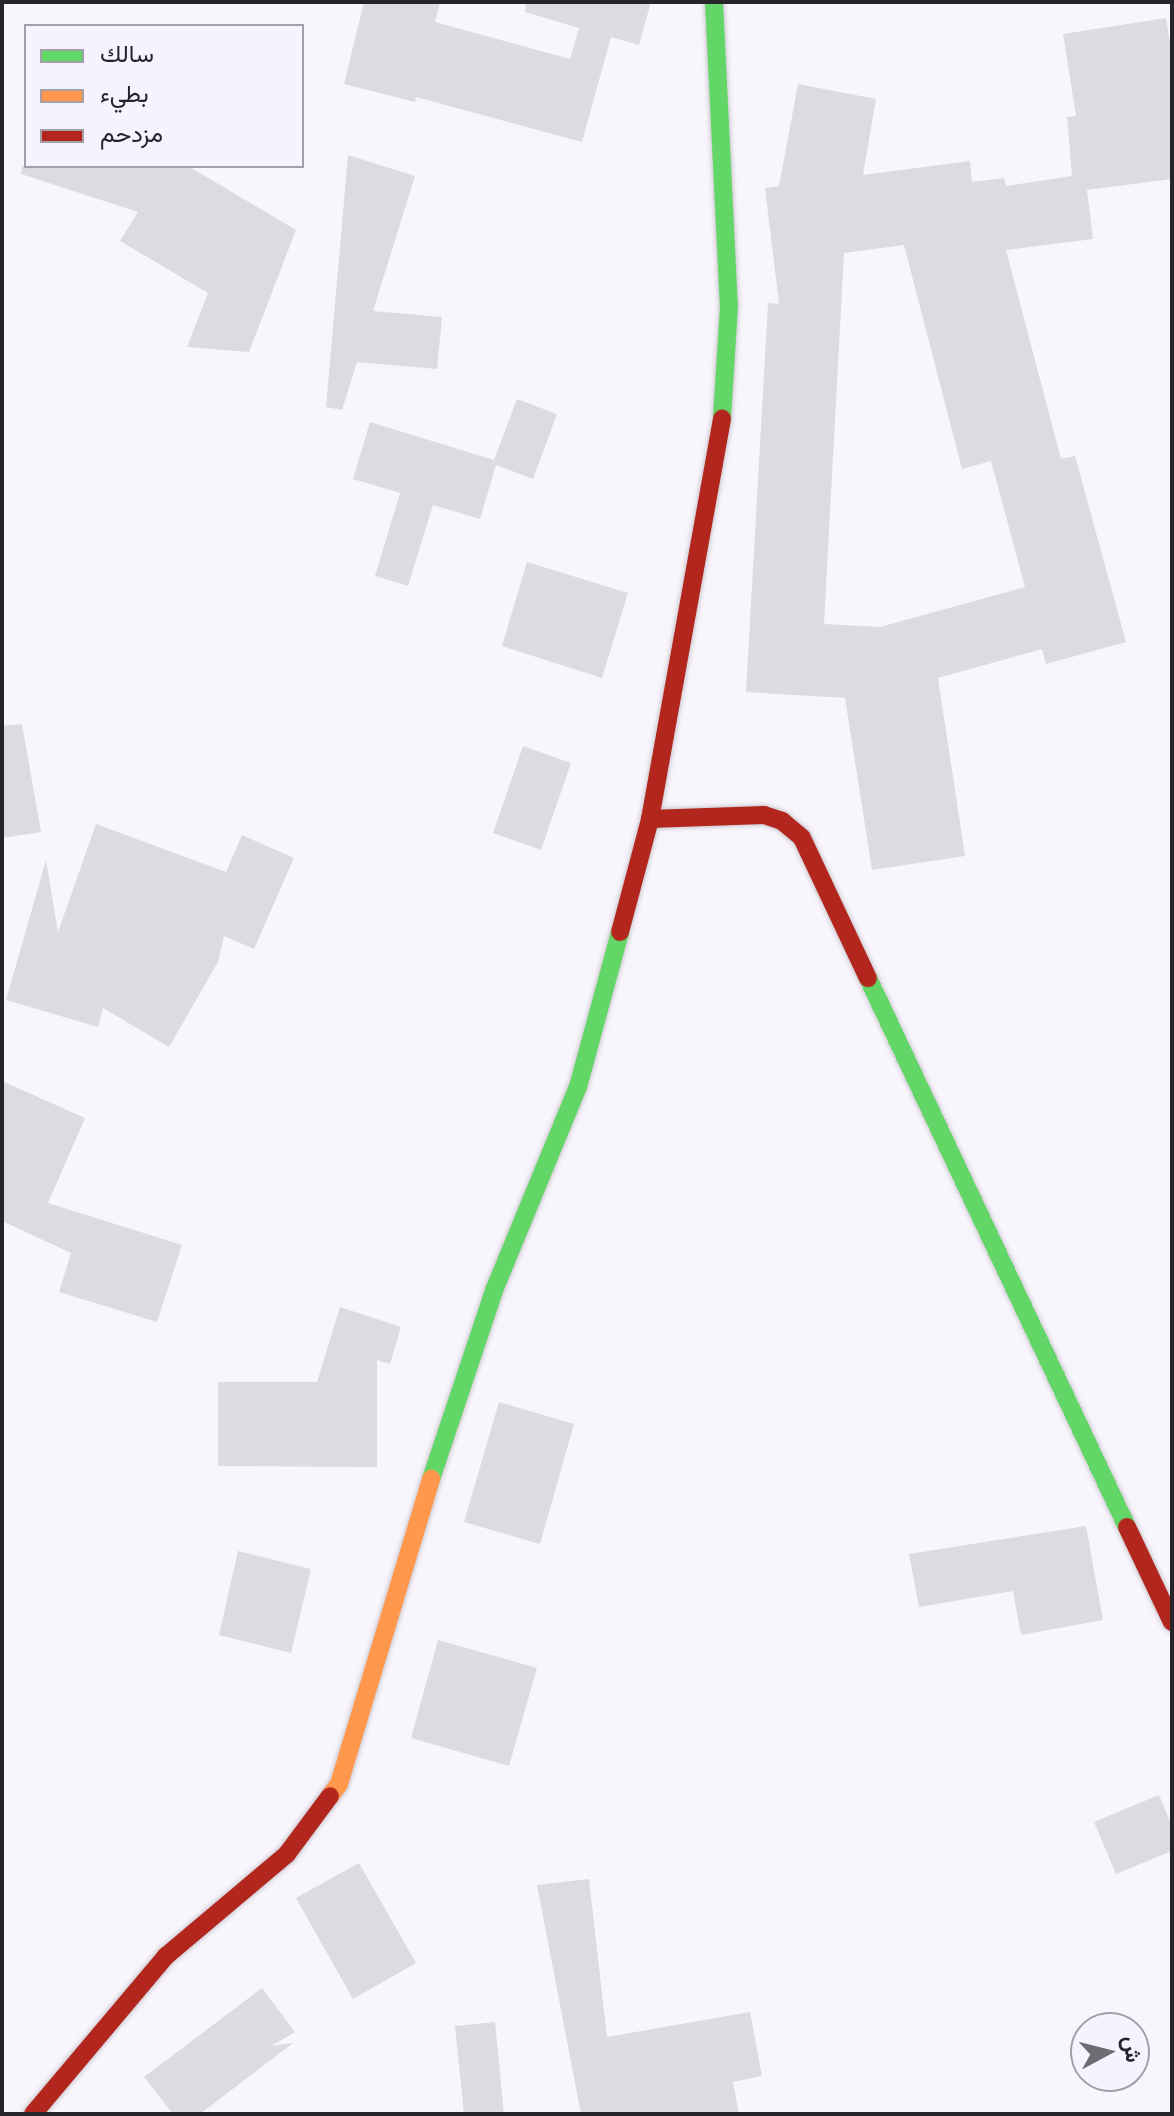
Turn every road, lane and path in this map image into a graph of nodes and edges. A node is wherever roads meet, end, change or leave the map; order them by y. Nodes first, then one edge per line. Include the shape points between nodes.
1 (714, 2) edge
2 (650, 819) junction
3 (1172, 1622) edge
4 (33, 2114) edge

1 - 2 street via 729,306 720,442
2 - 3 street via 764,815 782,821 802,838
2 - 4 street via 578,1087 495,1288 417,1520 339,1784 287,1854 166,1956

